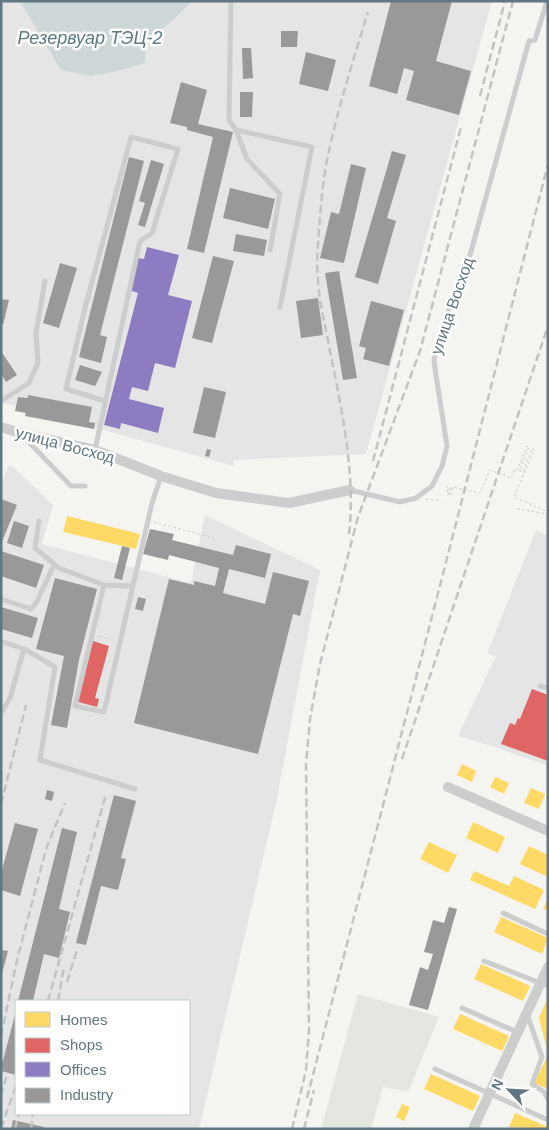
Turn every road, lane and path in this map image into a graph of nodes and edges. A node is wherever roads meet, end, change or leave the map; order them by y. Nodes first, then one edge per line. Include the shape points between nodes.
1 (231, 1) edge
2 (547, 1) edge
3 (236, 130) junction
4 (270, 250) dead end
5 (45, 281) dead end
6 (280, 307) dead end
7 (1, 401) edge
8 (105, 401) junction
9 (1, 427) edge
10 (20, 433) junction
11 (94, 450) junction
12 (161, 476) junction
13 (86, 486) dead end
14 (446, 486) dead end
15 (350, 490) joint
16 (416, 498) junction
17 (442, 501) dead end
18 (518, 509) dead end
19 (548, 513) edge
20 (39, 521) dead end
21 (148, 521) junction
22 (214, 538) dead end
23 (54, 565) junction
24 (104, 585) junction
25 (133, 586) junction
26 (1, 599) edge
27 (92, 635) junction
28 (1, 641) edge
29 (120, 642) junction
30 (24, 649) junction
31 (540, 686) dead end
32 (548, 688) edge
33 (1, 713) edge
34 (448, 787) dead end
35 (135, 789) dead end
36 (548, 831) edge
37 (503, 914) dead end
38 (548, 934) edge
39 (484, 961) dead end
40 (548, 967) edge
41 (544, 985) edge
42 (462, 1008) dead end
43 (526, 1013) junction
44 (517, 1032) junction
45 (435, 1068) dead end
46 (489, 1093) junction
47 (548, 1099) edge
48 (548, 1120) edge
49 (473, 1129) edge

1 - 3 lane via 229,120
2 - 16 lane, улица Восход via 535,40 529,42 470,255 436,348 434,362 447,446 432,486
3 - 4 lane via 248,159 280,194
3 - 6 lane via 312,147
5 - 7 lane via 36,333 38,362 29,383
8 - 8 lane via 66,389 130,137 178,149 152,233 140,241
8 - 11 lane
9 - 10 street, улица Восход
10 - 11 street, улица Восход
10 - 13 lane via 71,486
11 - 12 street, улица Восход
12 - 15 street, улица Восход via 216,493 289,503
12 - 21 lane
14 - 19 path via 448,495 451,487 449,496 453,487 480,494 490,470 511,478 527,446 519,471 523,472 532,448 534,450 514,497
15 - 16 lane, улица Восход via 400,502
16 - 17 path
18 - 19 path
20 - 23 lane via 34,548
21 - 22 path
21 - 25 lane
23 - 24 lane
23 - 26 lane via 31,609
24 - 25 lane
24 - 27 lane
25 - 29 lane
27 - 29 path
27 - 29 lane via 75,706 104,712
28 - 30 lane
30 - 33 lane via 10,698
30 - 35 lane via 56,667 40,760
31 - 32 lane
34 - 36 street
37 - 38 lane
39 - 41 lane
40 - 41 street
41 - 43 street
42 - 44 lane
43 - 44 street
43 - 47 lane via 542,1057 532,1084
44 - 46 street
45 - 46 lane
46 - 48 lane
46 - 49 street

